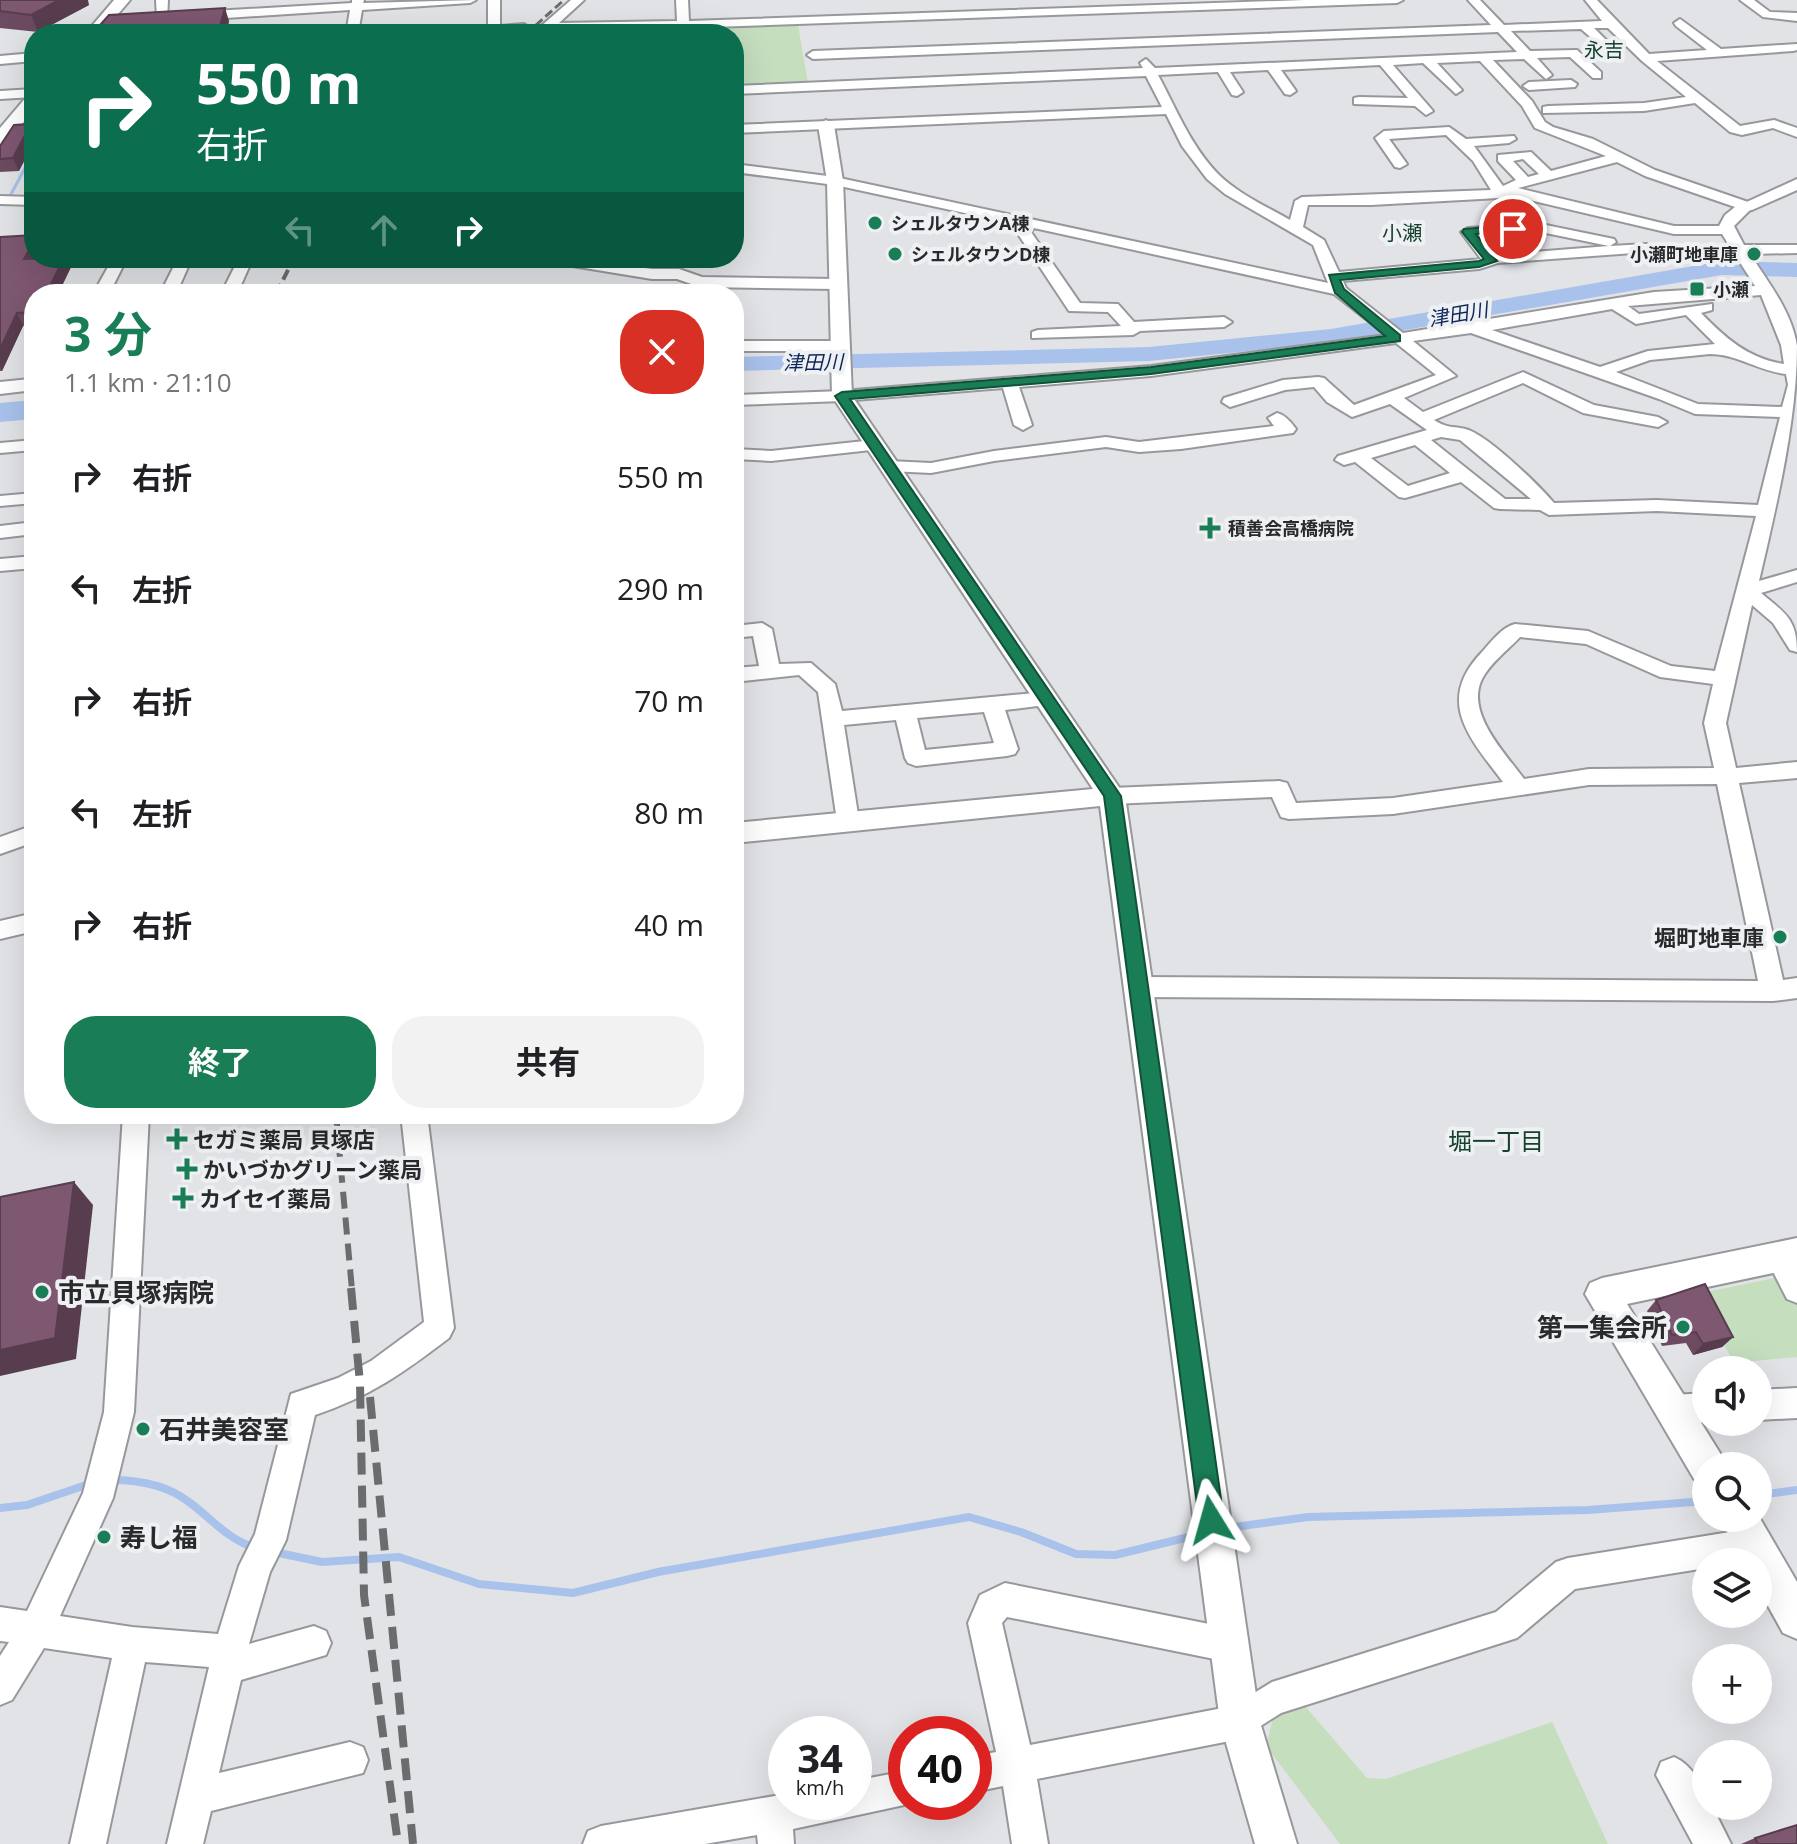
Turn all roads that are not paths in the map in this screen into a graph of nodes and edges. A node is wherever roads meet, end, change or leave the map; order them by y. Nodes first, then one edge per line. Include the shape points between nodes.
1 (122, 0) edge
2 (162, 0) edge
3 (250, 0) edge
4 (470, 0) edge
5 (494, 0) edge
6 (578, 0) edge
7 (589, 0) edge
8 (682, 0) edge
9 (1474, 0) edge
10 (1591, 0) edge
11 (1746, 0) edge
12 (358, 3) edge
13 (603, 13) dead end
14 (1406, 13) edge
15 (244, 14) junction
16 (562, 14) junction
17 (1266, 17) edge
18 (1797, 17) edge
19 (163, 18) junction
20 (148, 19) edge
21 (1125, 21) edge
22 (1680, 23) dead end
23 (105, 24) edge
24 (354, 24) edge
25 (493, 24) edge
26 (551, 24) edge
27 (683, 24) edge
28 (1611, 24) junction
29 (1584, 25) junction
30 (744, 29) edge
31 (1445, 31) junction
32 (809, 33) junction
33 (1506, 33) junction
34 (1562, 36) dead end
35 (1793, 47) dead end
36 (1609, 49) dead end
37 (1719, 53) junction
38 (1526, 54) junction
39 (1482, 56) junction
40 (1467, 57) junction
41 (1646, 58) junction
42 (24, 59) edge
43 (1427, 60) junction
44 (2, 62) edge
45 (1385, 63) junction
46 (1300, 67) junction
47 (1273, 68) junction
48 (1223, 70) junction
49 (1151, 72) junction
50 (1546, 75) dead end
51 (1597, 75) dead end
52 (1490, 81) dead end
53 (1571, 84) dead end
54 (1511, 88) junction
55 (1456, 90) dead end
56 (1290, 91) dead end
57 (1237, 92) dead end
58 (24, 94) edge
59 (744, 94) edge
60 (0, 95) edge
61 (990, 98) junction
62 (1696, 99) junction
63 (1359, 101) dead end
64 (822, 105) junction
65 (24, 110) edge
66 (1173, 110) junction
67 (1423, 110) junction
68 (1548, 110) dead end
69 (744, 126) edge
70 (24, 131) edge
71 (1449, 131) junction
72 (1797, 133) edge
73 (2, 134) edge
74 (1509, 139) dead end
75 (1463, 143) junction
76 (1618, 157) junction
77 (1400, 164) dead end
78 (744, 169) edge
79 (1550, 177) junction
80 (835, 181) junction
81 (1526, 183) junction
82 (1797, 184) edge
83 (1505, 193) junction
84 (0, 200) edge
85 (24, 201) edge
86 (1746, 206) junction
87 (1030, 224) junction
88 (1296, 227) junction
89 (1726, 230) junction
90 (1797, 249) edge
91 (1742, 255) junction
92 (1491, 261) junction
93 (613, 268) edge
94 (836, 284) junction
95 (1336, 284) junction
96 (1692, 293) junction
97 (1771, 293) junction
98 (1615, 304) junction
99 (1690, 310) junction
100 (1224, 322) dead end
101 (1473, 328) junction
102 (1133, 331) junction
103 (1038, 335) dead end
104 (1396, 338) junction
105 (744, 346) edge
106 (839, 346) junction
107 (1728, 349) junction
108 (1250, 358) junction
109 (1795, 366) edge
110 (1601, 373) junction
111 (1009, 382) junction
112 (24, 385) edge
113 (1283, 385) junction
114 (841, 386) junction
115 (0, 388) edge
116 (1392, 397) junction
117 (744, 399) edge
118 (1230, 402) dead end
119 (1695, 409) junction
120 (1793, 413) edge
121 (1277, 418) dead end
122 (1421, 419) junction
123 (1658, 422) dead end
124 (1023, 425) dead end
125 (1440, 432) junction
126 (1417, 438) junction
127 (1790, 438) edge
128 (874, 445) junction
129 (24, 446) edge
130 (0, 448) edge
131 (744, 455) edge
132 (889, 466) junction
133 (1464, 475) junction
134 (24, 499) edge
135 (0, 501) edge
136 (1546, 505) junction
137 (1765, 511) junction
138 (24, 529) edge
139 (0, 532) edge
140 (24, 563) edge
141 (0, 565) edge
142 (1797, 576) edge
143 (1747, 591) junction
144 (744, 631) edge
145 (1797, 645) edge
146 (770, 671) junction
147 (744, 674) edge
148 (1724, 679) junction
149 (1046, 699) junction
150 (992, 704) junction
151 (905, 712) junction
152 (833, 719) junction
153 (1797, 770) edge
154 (1728, 776) junction
155 (1520, 789) junction
156 (1112, 796) junction
157 (848, 821) junction
158 (744, 832) edge
159 (24, 837) edge
160 (0, 846) edge
161 (24, 924) edge
162 (0, 930) edge
163 (1137, 987) junction
164 (1785, 989) edge
165 (135, 1124) edge
166 (415, 1124) edge
167 (1788, 1254) edge
168 (1797, 1290) edge
169 (1797, 1403) edge
170 (1772, 1404) edge
171 (1690, 1409) edge
172 (1703, 1452) edge
173 (1743, 1532) edge
174 (1748, 1532) edge
175 (1797, 1619) edge
176 (0, 1624) edge
177 (37, 1628) junction
178 (314, 1643) dead end
179 (132, 1644) junction
180 (1229, 1645) junction
181 (228, 1660) junction
182 (0, 1688) edge
183 (1240, 1722) junction
184 (350, 1760) dead end
185 (1017, 1765) junction
186 (992, 1770) edge
187 (1674, 1775) dead end
188 (198, 1796) junction
189 (799, 1820) edge
190 (775, 1830) edge
191 (607, 1843) edge
192 (88, 1844) edge
193 (185, 1844) edge
194 (1030, 1844) edge
195 (1276, 1844) edge
196 (1713, 1844) edge

1 - 23 main road
2 - 19 street
3 - 15 street
4 - 12 street
5 - 25 street
6 - 7 street
6 - 16 street
8 - 27 street
9 - 33 street
10 - 28 street
11 - 18 street via 1767,15
12 - 15 street via 270,18
12 - 24 street
13 - 16 street
14 - 17 street
14 - 17 street via 1335,7
14 - 31 street
15 - 19 street
16 - 26 street
17 - 21 street
17 - 21 street
17 - 46 street
19 - 20 street
21 - 32 street
21 - 32 street
21 - 49 street
22 - 37 street
28 - 29 street
28 - 41 street
29 - 33 street
29 - 36 street
30 - 32 street
31 - 33 street
31 - 40 street
32 - 64 street
33 - 34 street
33 - 38 street
35 - 37 street
37 - 41 street
38 - 39 street
38 - 50 street
38 - 51 street via 1573,53
39 - 40 street
39 - 54 street
40 - 43 street
40 - 52 street
41 - 62 street
42 - 44 street
43 - 45 street
43 - 55 street
45 - 46 street via 1350,70
45 - 67 street
46 - 47 street
47 - 48 street
47 - 56 street
48 - 49 street
48 - 57 street
49 - 61 street
49 - 66 street
53 - 54 street
54 - 76 street via 1540,125
58 - 60 street
59 - 64 street
61 - 64 street
61 - 64 street
61 - 66 street
62 - 68 street via 1644,107
62 - 72 street via 1742,131 1774,124
63 - 67 street
64 - 69 street
64 - 80 street
65 - 73 main road
66 - 88 street via 1189,146 1212,176
67 - 71 street
70 - 73 street
71 - 75 street
71 - 77 street via 1384,135
74 - 75 street
75 - 83 street
76 - 79 street
76 - 86 street
78 - 80 street
79 - 81 street
79 - 81 street via 1526,155 1503,158
80 - 87 street
80 - 94 street
81 - 83 street via 1510,186
82 - 86 street
83 - 88 street via 1302,201
83 - 89 street via 1674,230
84 - 85 street
86 - 89 street via 1726,223
87 - 95 street
87 - 102 street via 1023,231 1075,308 1112,307
88 - 95 street via 1319,243
89 - 91 street
90 - 91 street
91 - 97 street
92 - 92 street via 1468,232 1536,227 1647,248
92 - 95 street
93 - 94 street via 679,274 700,282
94 - 106 street
95 - 104 street
96 - 97 street
96 - 98 street
96 - 99 street via 1710,307
97 - 109 street
98 - 99 street via 1636,319
98 - 101 street
99 - 107 street
100 - 102 street
101 - 104 street
101 - 110 street
102 - 103 street
104 - 108 street
104 - 116 street via 1448,376
105 - 106 street
106 - 114 street
107 - 109 street via 1765,368
107 - 110 street via 1658,352
108 - 111 street
108 - 113 street
109 - 120 street
110 - 119 street
111 - 114 street
111 - 124 street
112 - 115 street
113 - 116 street via 1318,382 1352,412
113 - 118 street
114 - 117 street
114 - 128 street
116 - 122 street
119 - 120 street
119 - 127 street via 1739,417
120 - 127 street
121 - 132 street via 1287,429 1181,444 1139,447 1106,442 931,468
122 - 123 street via 1523,377 1589,409
122 - 125 street
125 - 126 street
125 - 136 street via 1465,435
126 - 133 street
126 - 133 street via 1351,458 1405,493
127 - 137 street
128 - 131 street
128 - 132 street
129 - 130 street
132 - 149 street
133 - 136 street via 1500,504
134 - 135 street
136 - 137 street
137 - 143 street
138 - 139 street
140 - 141 street
142 - 143 street
143 - 145 street via 1780,619
143 - 148 street
144 - 146 street via 762,629
146 - 147 street
146 - 152 street via 804,668 828,689
148 - 154 street via 1715,723
148 - 155 street via 1667,672 1588,637 1515,630 1468,687 1469,710
149 - 150 street
149 - 156 street
150 - 151 street
150 - 151 street via 1007,749 916,758
151 - 152 street
152 - 157 street
153 - 154 street
154 - 155 street via 1589,777
154 - 164 street
155 - 156 street via 1393,806 1289,811 1279,789
156 - 157 street
156 - 163 street
157 - 158 street
159 - 160 street
161 - 162 street
163 - 164 street
163 - 180 street
165 - 177 street via 119,1412 102,1484
166 - 181 street via 439,1328 382,1371 302,1405 270,1540 255,1566
167 - 168 street
167 - 171 street via 1602,1294
169 - 170 street
171 - 172 street
173 - 183 street via 1568,1574 1505,1626 1272,1699
174 - 175 street
176 - 177 street
177 - 179 street
177 - 182 street
178 - 181 street
179 - 181 street
179 - 192 street
180 - 183 street
180 - 185 street via 1005,1600 992,1607 985,1623
181 - 188 street
183 - 185 street
183 - 195 street
184 - 188 street
185 - 186 street
185 - 194 street
187 - 196 street
188 - 193 street
189 - 190 street
190 - 191 street

